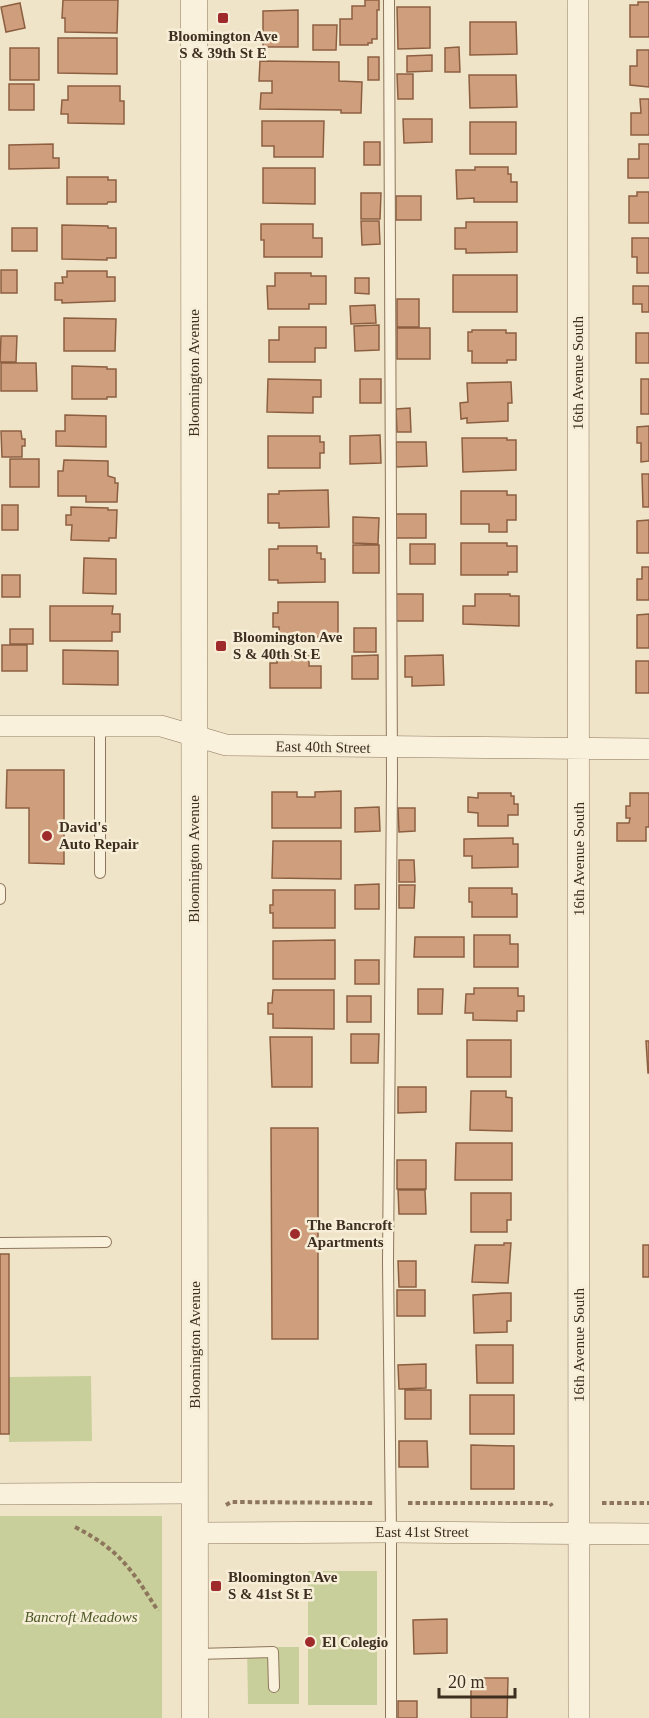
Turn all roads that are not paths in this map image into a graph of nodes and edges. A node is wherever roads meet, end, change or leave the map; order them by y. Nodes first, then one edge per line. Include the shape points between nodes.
1 (194, 0) edge
2 (389, 0) edge
3 (578, 0) edge
4 (0, 726) edge
5 (100, 726) junction
6 (195, 736) junction
7 (392, 748) junction
8 (579, 749) junction
9 (649, 750) edge
10 (100, 873) dead end
11 (0, 889) edge
12 (0, 900) edge
13 (106, 1242) dead end
14 (0, 1243) edge
15 (195, 1493) junction
16 (0, 1494) edge
17 (391, 1532) junction
18 (196, 1533) junction
19 (580, 1533) junction
20 (649, 1534) edge
21 (195, 1654) junction
22 (273, 1687) dead end
23 (195, 1718) edge
24 (391, 1718) edge
25 (579, 1718) edge

1 - 6 street, Bloomington Avenue
2 - 7 lane
3 - 8 street, 16th Avenue South
4 - 5 street, East 40th Street
5 - 6 street, East 40th Street via 161,726
5 - 10 lane
6 - 7 street, East 40th Street via 226,745
6 - 15 street, Bloomington Avenue
7 - 8 street, East 40th Street
7 - 17 lane via 388,1262
8 - 9 street, East 40th Street
8 - 19 street, 16th Avenue South
11 - 12 lane
13 - 14 lane
15 - 16 street
15 - 18 street, Bloomington Avenue
17 - 18 street, East 41st Street
17 - 19 street, East 41st Street
17 - 24 lane
18 - 21 street, Bloomington Avenue
19 - 20 street, East 41st Street
19 - 25 street, 16th Avenue South
21 - 22 lane via 273,1652
21 - 23 street, Bloomington Avenue

